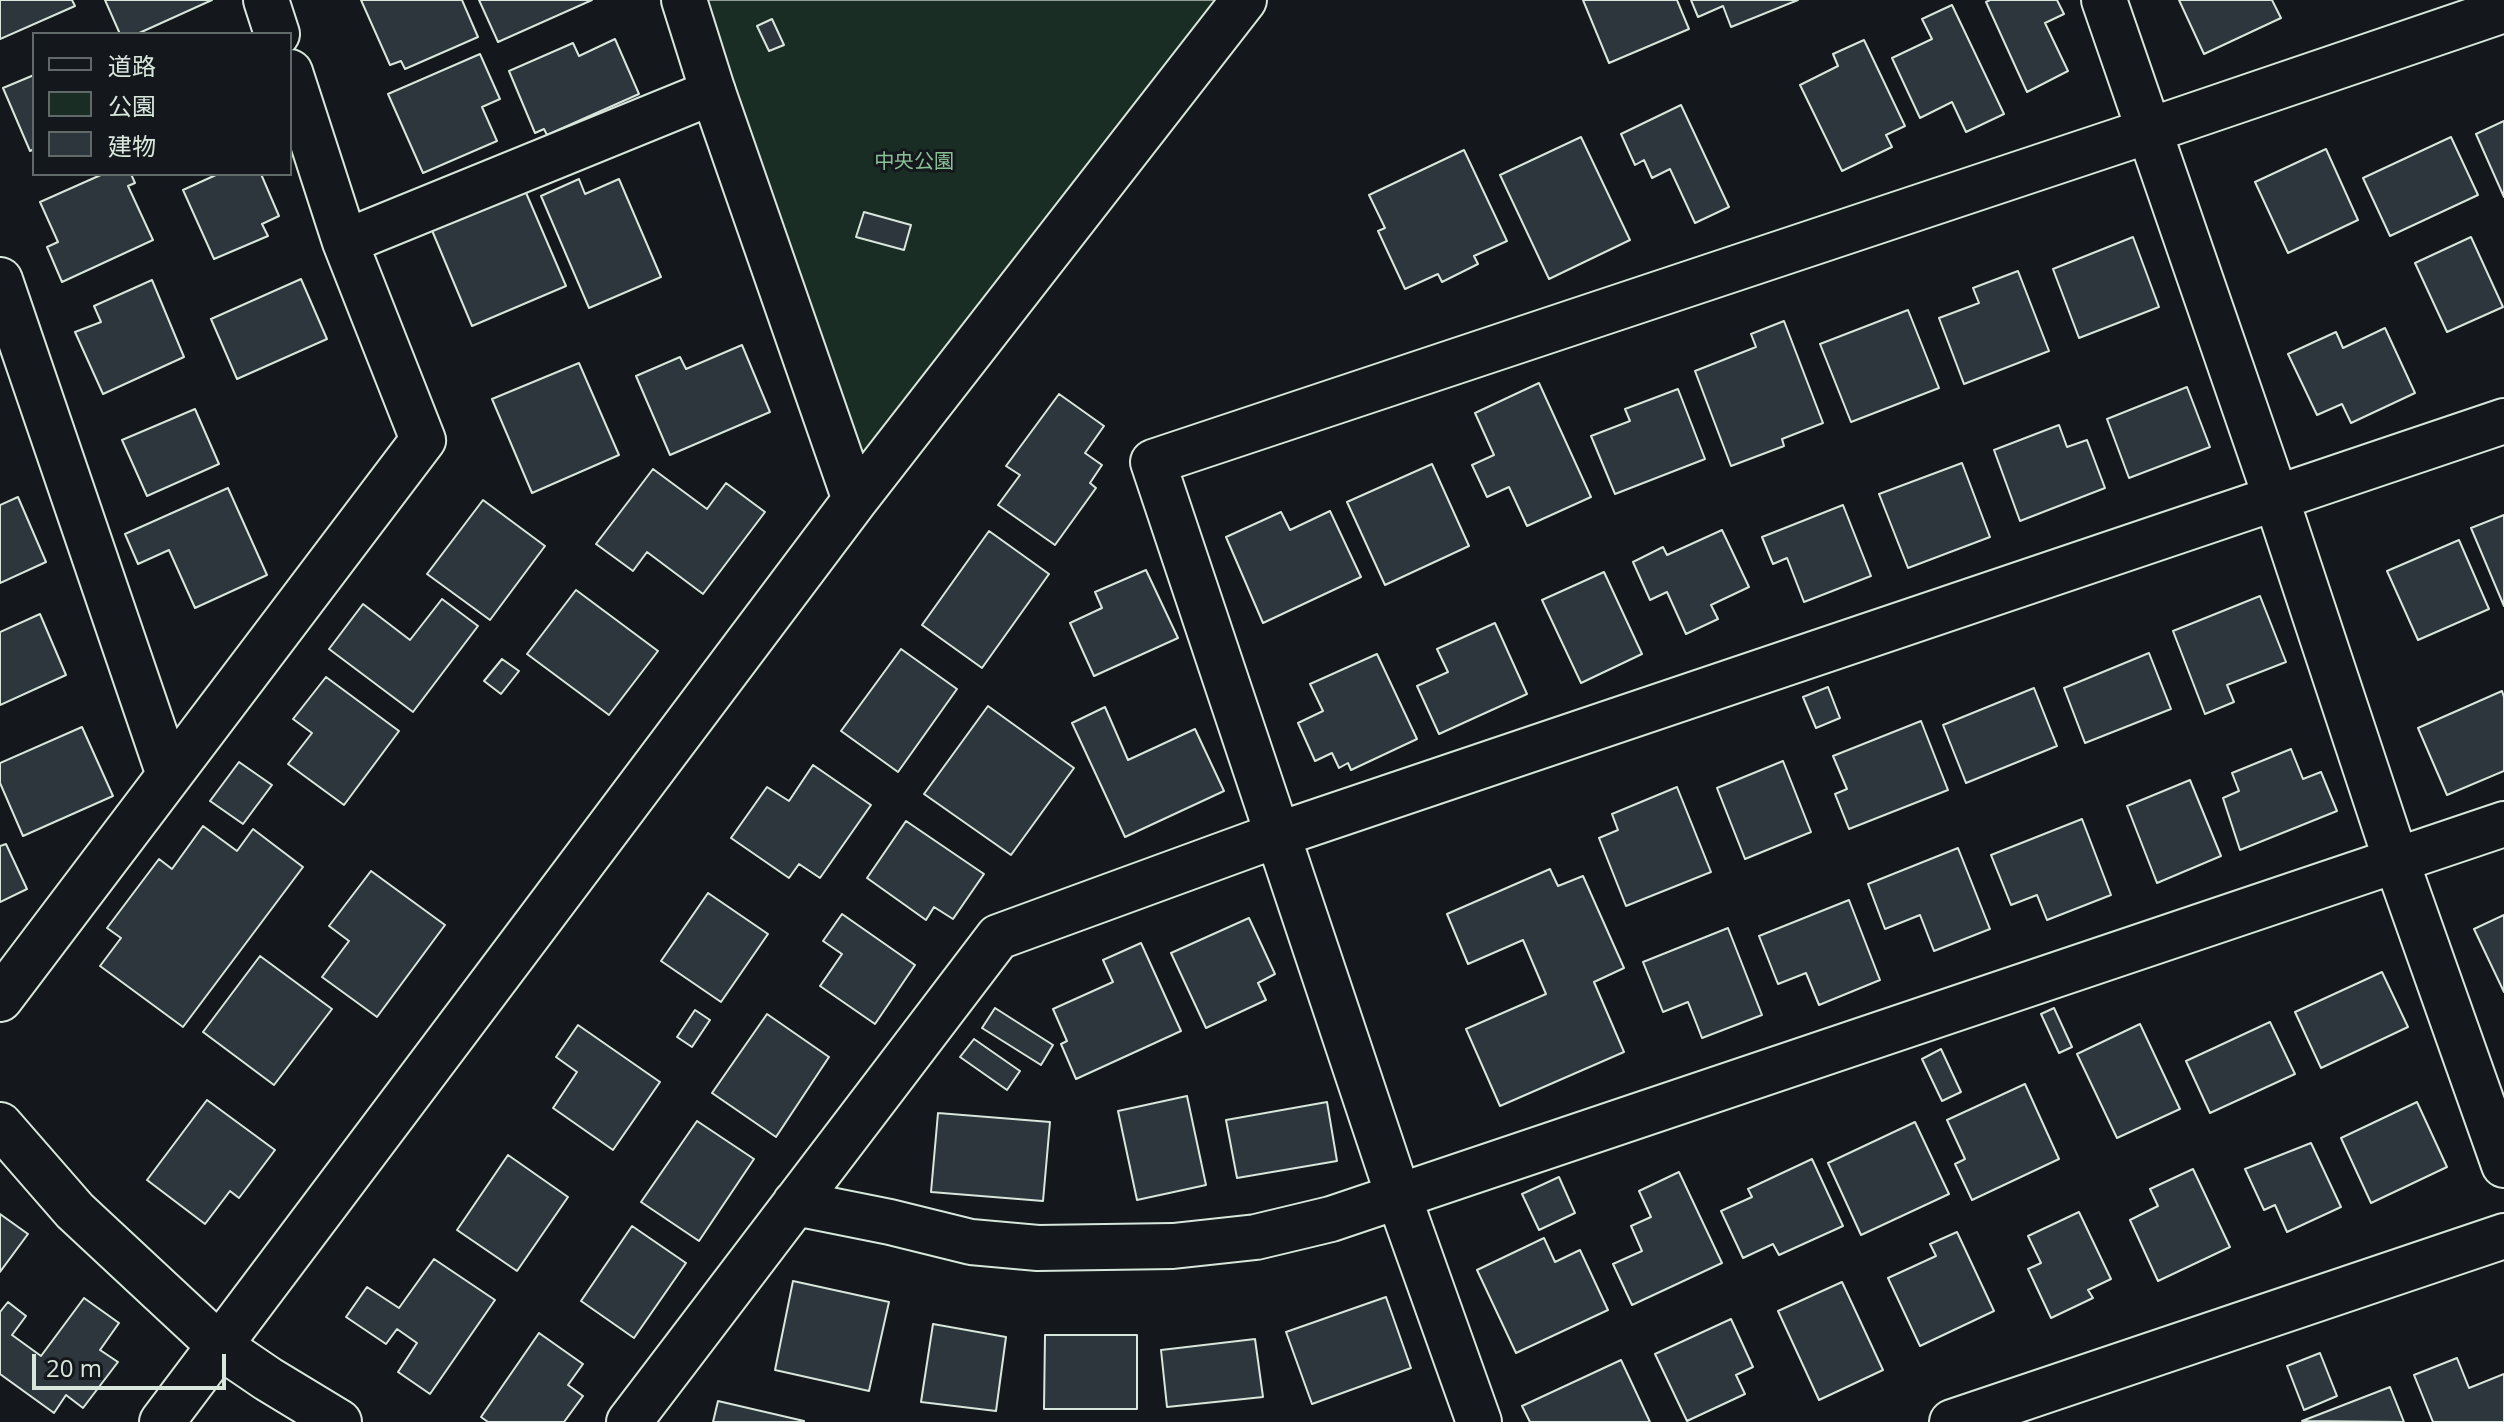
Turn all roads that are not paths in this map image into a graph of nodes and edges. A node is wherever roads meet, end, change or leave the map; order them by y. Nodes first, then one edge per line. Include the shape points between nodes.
1 (266, 0) edge
2 (684, 0) edge
3 (1244, 0) edge
4 (2104, 0) edge
5 (2504, 10) edge
6 (276, 32) edge
7 (292, 78) edge
8 (713, 92) junction
9 (2148, 131) junction
10 (345, 242) junction
11 (0, 280) edge
12 (2504, 421) edge
13 (2276, 498) junction
14 (855, 500) junction
15 (169, 775) junction
16 (2504, 824) edge
17 (1277, 835) junction
18 (2396, 860) junction
19 (0, 999) edge
20 (0, 1125) edge
21 (2504, 1165) edge
22 (1398, 1195) junction
23 (795, 1203) junction
24 (2504, 1236) edge
25 (221, 1347) junction
26 (162, 1422) edge
27 (339, 1422) edge
28 (629, 1422) edge
29 (1479, 1422) edge
30 (1952, 1422) edge

1 - 6 street
2 - 8 street
3 - 14 street
4 - 9 street
5 - 9 street
7 - 10 street
8 - 10 street
8 - 14 street
9 - 13 street
9 - 17 street via 1153,462
10 - 15 street via 423,440
11 - 15 street
12 - 13 street
13 - 17 street
13 - 18 street
14 - 25 street
15 - 19 street
16 - 18 street
17 - 22 street
17 - 23 street via 998,937
18 - 21 street
18 - 22 street
20 - 25 street via 75,1211
22 - 23 street via 1331,1219 1256,1237 1173,1246 1038,1248 971,1242
22 - 29 street
23 - 28 street
24 - 30 street
25 - 26 street
25 - 27 street

